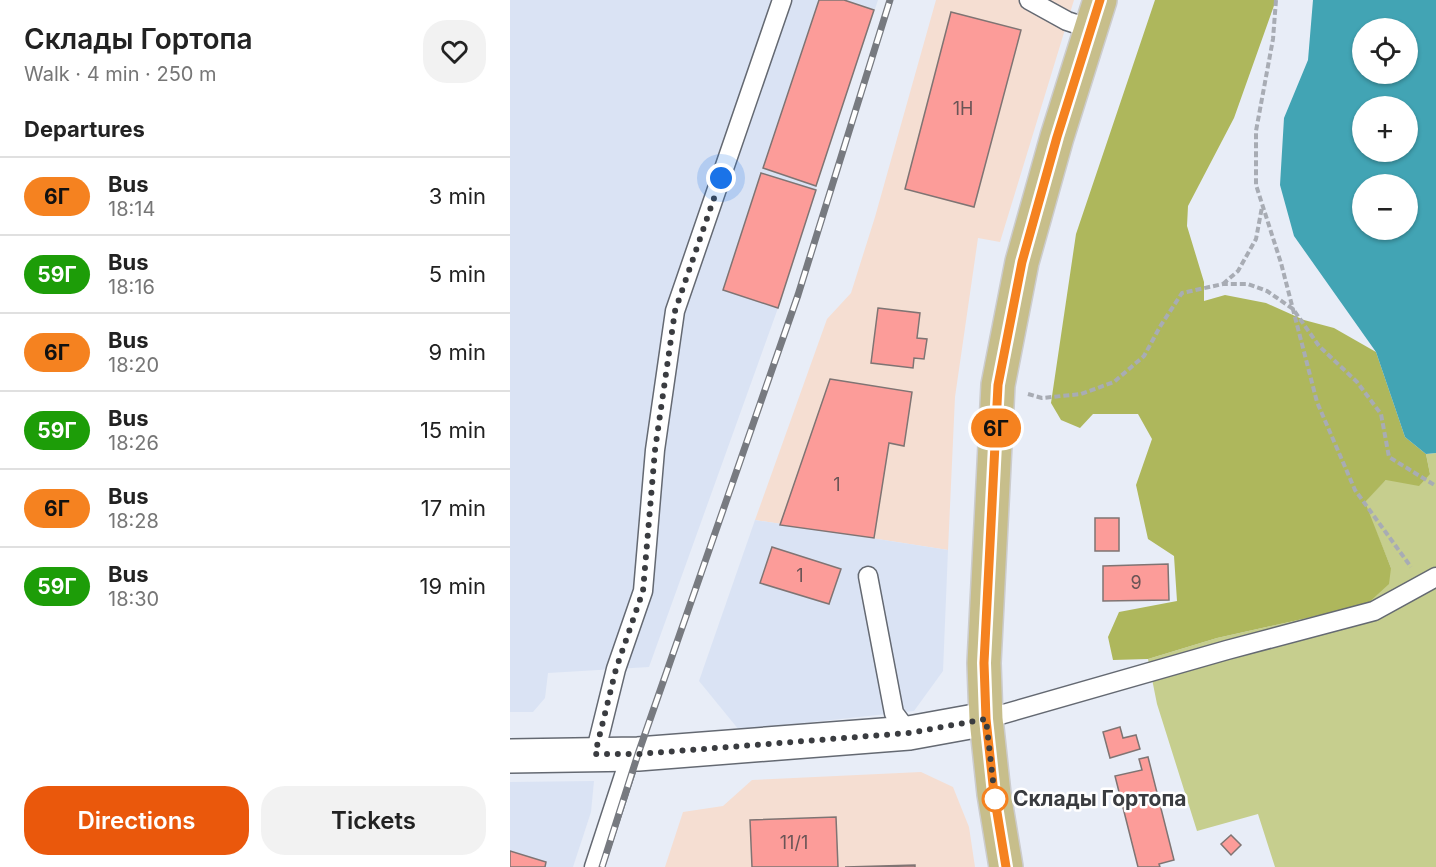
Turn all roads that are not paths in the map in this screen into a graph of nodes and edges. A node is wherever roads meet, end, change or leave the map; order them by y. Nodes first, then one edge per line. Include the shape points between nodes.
1 (782, 0) edge
2 (1029, 0) edge
3 (1095, 15) edge
4 (868, 576) dead end
5 (1436, 578) edge
6 (986, 719) junction
7 (909, 733) junction
8 (512, 751) edge
9 (595, 754) junction
10 (631, 754) junction
11 (594, 867) edge
12 (1006, 867) edge

1 - 9 lane via 675,311 655,450 643,591 616,669
2 - 3 lane via 1067,21
3 - 6 main road via 1022,262 998,385 984,663
4 - 7 lane via 894,713
5 - 6 lane via 1374,611
6 - 7 street
6 - 12 main road
7 - 10 street
8 - 9 street
9 - 10 street
10 - 11 lane

